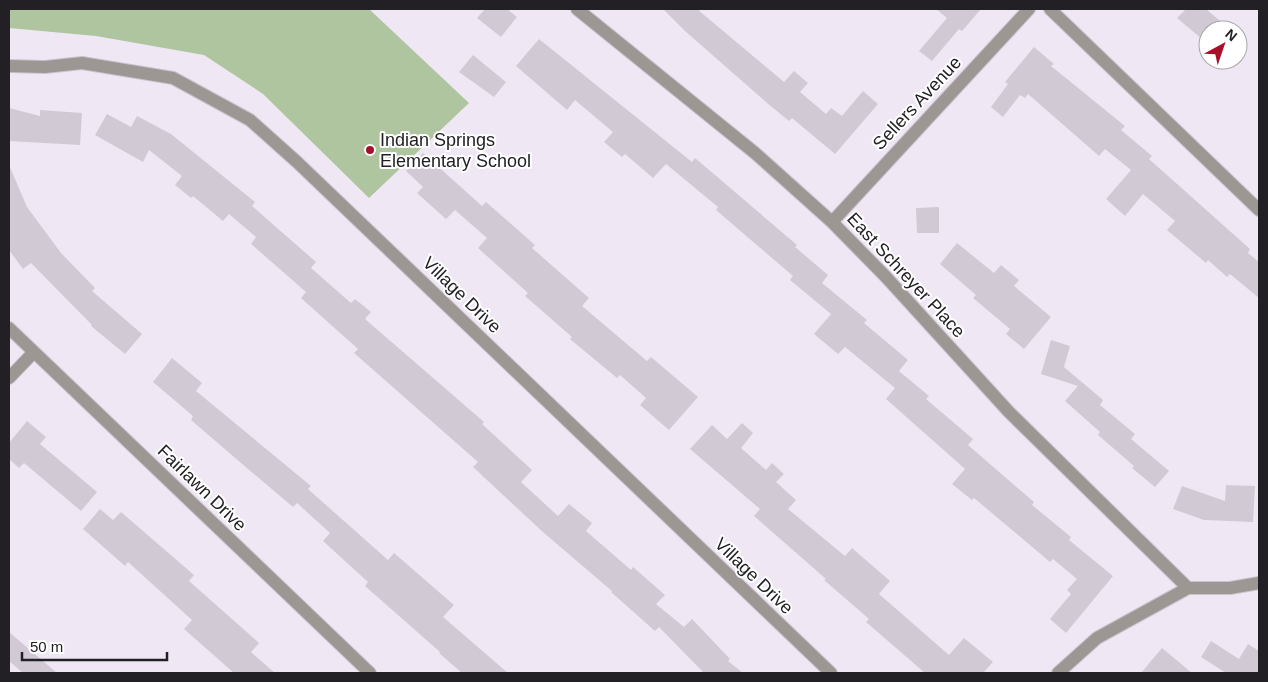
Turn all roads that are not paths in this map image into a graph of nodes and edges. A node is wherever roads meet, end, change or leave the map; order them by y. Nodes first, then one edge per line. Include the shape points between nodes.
1 (577, 9) edge
2 (1029, 9) edge
3 (1050, 9) edge
4 (9, 66) edge
5 (1259, 210) edge
6 (832, 222) junction
7 (9, 328) edge
8 (34, 352) junction
9 (9, 378) edge
10 (1259, 583) edge
11 (1188, 588) junction
12 (370, 673) edge
13 (830, 673) edge
14 (1058, 673) edge

1 - 6 street, East Schreyer Place via 755,153
2 - 6 street, Sellers Avenue
3 - 5 street
4 - 13 street, Village Drive via 82,63 173,78 250,120
6 - 11 street, East Schreyer Place via 886,276 1009,412
7 - 8 street, Fairlawn Drive
8 - 9 street
8 - 12 street, Fairlawn Drive
10 - 11 street via 1230,588
11 - 14 street via 1097,638

